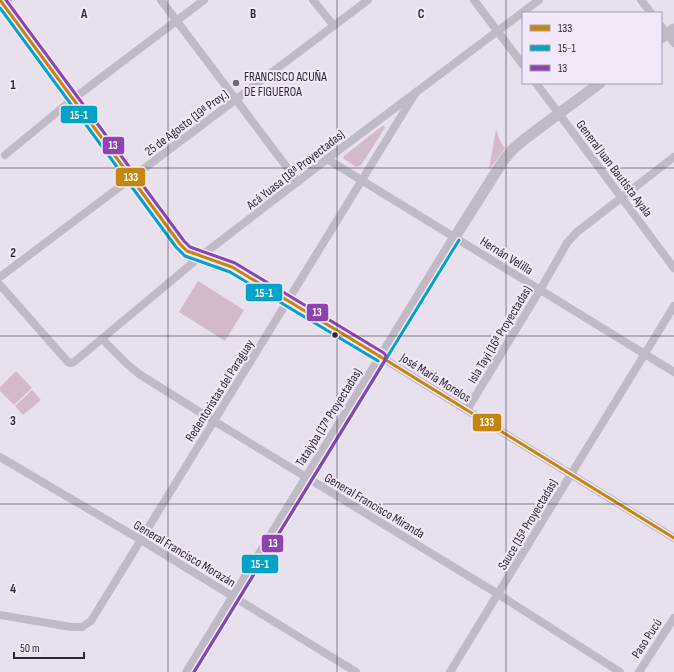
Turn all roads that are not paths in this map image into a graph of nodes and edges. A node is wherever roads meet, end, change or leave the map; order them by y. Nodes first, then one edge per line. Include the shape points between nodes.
1 (161, 0) edge
2 (204, 0) edge
3 (313, 0) edge
4 (368, 0) edge
5 (474, 0) edge
6 (539, 0) edge
7 (642, 0) edge
8 (2, 2) edge
9 (523, 12) edge
10 (650, 12) edge
11 (522, 13) edge
12 (176, 21) junction
13 (334, 26) junction
14 (498, 31) junction
15 (666, 32) edge
16 (674, 43) edge
17 (522, 64) edge
18 (537, 84) edge
19 (599, 84) edge
20 (416, 92) junction
21 (73, 99) junction
22 (236, 100) junction
23 (559, 113) junction
24 (5, 155) dead end
25 (674, 157) edge
26 (327, 159) junction
27 (132, 178) junction
28 (362, 180) junction
29 (298, 182) junction
30 (622, 198) junction
31 (454, 237) junction
32 (201, 256) junction
33 (674, 268) edge
34 (0, 277) edge
35 (0, 285) edge
36 (540, 290) junction
37 (288, 301) junction
38 (674, 306) edge
39 (102, 339) junction
40 (645, 354) junction
41 (381, 357) junction
42 (674, 372) edge
43 (467, 410) junction
44 (214, 421) junction
45 (0, 457) edge
46 (571, 475) junction
47 (307, 478) junction
48 (674, 538) edge
49 (141, 540) junction
50 (498, 594) junction
51 (234, 597) junction
52 (0, 615) edge
53 (674, 618) edge
54 (188, 672) edge
55 (356, 672) edge
56 (450, 672) edge
57 (620, 672) edge
58 (639, 672) edge

1 - 12 street
2 - 12 street
3 - 13 street
4 - 13 street, 25 de Agosto (19ª Proy.)
5 - 14 street
6 - 9 street, Acá Yuasa (18ª Proyectadas)
7 - 10 street
8 - 21 street, José María Morelos
11 - 14 street, Acá Yuasa (18ª Proyectadas)
12 - 21 street
12 - 22 street
13 - 22 street, 25 de Agosto (19ª Proy.)
14 - 17 street
14 - 20 street, Acá Yuasa (18ª Proyectadas)
15 - 16 street
18 - 23 street, General Juan Bautista Ayala
19 - 23 street, Tatajyba (17ª Proyectadas)
20 - 26 street, Acá Yuasa (18ª Proyectadas)
20 - 28 street, Redentoristas del Paraguay
21 - 24 street
21 - 27 street, José María Morelos
22 - 27 street, 25 de Agosto (19ª Proy.)
22 - 29 street
23 - 30 street, General Juan Bautista Ayala
23 - 31 street, Tatajyba (17ª Proyectadas) via 508,154
25 - 30 street, Isla Tayi (16ª Proyectadas)
26 - 28 street, Hernán Velilla
26 - 29 street, Acá Yuasa (18ª Proyectadas)
27 - 32 street, José María Morelos via 180,244 187,251
27 - 34 street, 25 de Agosto (19ª Proy.)
28 - 31 street, Hernán Velilla
28 - 37 street, Redentoristas del Paraguay
29 - 32 street, Acá Yuasa (18ª Proyectadas)
30 - 33 street, General Juan Bautista Ayala
30 - 36 street, Isla Tayi (16ª Proyectadas) via 577,232 567,243
31 - 36 street, Hernán Velilla
31 - 41 street, Tatajyba (17ª Proyectadas)
32 - 37 street, José María Morelos via 232,267
32 - 39 street, Acá Yuasa (18ª Proyectadas)
35 - 39 street, Acá Yuasa (18ª Proyectadas) via 68,362 74,362
36 - 40 street, Hernán Velilla
36 - 43 street, Isla Tayi (16ª Proyectadas)
37 - 41 street, José María Morelos
37 - 44 street, Redentoristas del Paraguay
38 - 40 street, Sauce (15ª Proyectadas)
39 - 44 street, General Francisco Miranda via 139,374
40 - 42 street, Hernán Velilla
40 - 46 street, Sauce (15ª Proyectadas)
41 - 43 street, José María Morelos
41 - 47 street, Tatajyba (17ª Proyectadas)
43 - 46 street, José María Morelos
44 - 47 street, General Francisco Miranda
44 - 49 street, Redentoristas del Paraguay
45 - 49 street, General Francisco Morazán
46 - 48 street, José María Morelos
46 - 50 street, Sauce (15ª Proyectadas)
47 - 50 street, General Francisco Miranda
47 - 51 street, Tatajyba (17ª Proyectadas)
49 - 51 street, General Francisco Morazán
49 - 52 street, Redentoristas del Paraguay via 91,621 82,627
50 - 56 street, Sauce (15ª Proyectadas)
50 - 57 street, General Francisco Miranda
51 - 54 street, Tatajyba (17ª Proyectadas)
51 - 55 street, General Francisco Morazán
53 - 58 street, Paso Pucú

